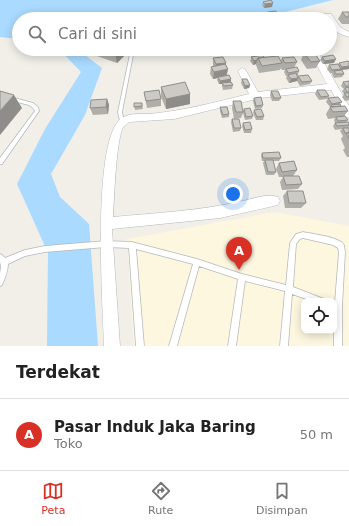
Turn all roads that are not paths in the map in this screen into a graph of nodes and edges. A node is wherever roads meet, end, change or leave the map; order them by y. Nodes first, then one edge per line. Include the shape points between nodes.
1 (337, 29) edge
2 (349, 35) edge
3 (131, 56) edge
4 (316, 56) edge
5 (242, 72) dead end
6 (334, 86) junction
7 (0, 96) edge
8 (256, 96) junction
9 (349, 114) edge
10 (122, 121) junction
11 (0, 162) edge
12 (274, 201) dead end
13 (106, 224) junction
14 (104, 245) junction
15 (132, 246) junction
16 (2, 259) edge
17 (197, 262) junction
18 (242, 277) junction
19 (0, 283) edge
20 (289, 289) junction
21 (314, 298) edge
22 (337, 298) edge
23 (337, 326) edge
24 (112, 346) edge
25 (140, 346) edge
26 (173, 346) edge
27 (232, 346) edge
28 (284, 346) edge
29 (338, 346) edge

1 - 2 street
3 - 10 lane via 120,112
4 - 6 street
5 - 8 street
6 - 8 street
6 - 9 street
7 - 11 lane via 31,104 37,111
8 - 10 street via 174,115
10 - 13 street via 117,128 111,164
12 - 13 street via 220,212
13 - 14 street
14 - 15 lane
14 - 16 lane via 45,249
14 - 24 street
15 - 17 lane
15 - 25 lane
16 - 19 lane via 4,270
17 - 18 lane
17 - 26 lane
18 - 20 lane
18 - 27 lane
20 - 21 lane
20 - 22 lane via 293,243 296,237 303,235 341,246
20 - 28 lane
23 - 29 lane

